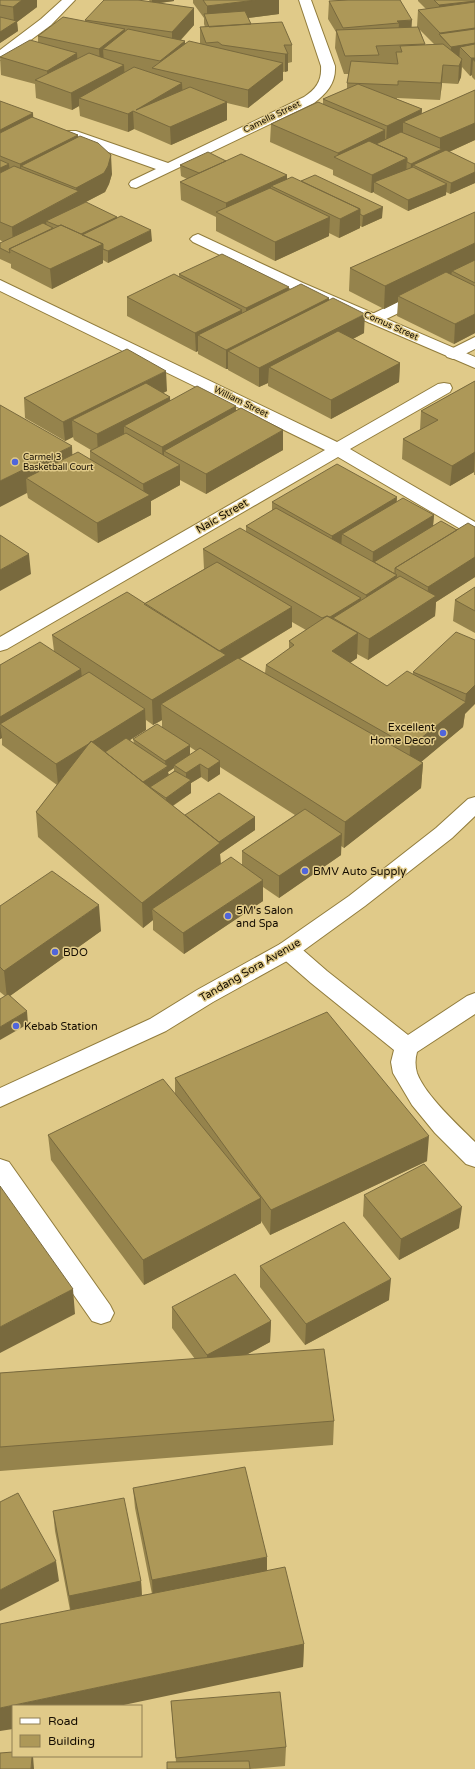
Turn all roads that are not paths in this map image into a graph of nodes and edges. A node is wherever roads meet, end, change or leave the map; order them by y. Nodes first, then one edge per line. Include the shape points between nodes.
1 (69, 0) edge
2 (305, 0) edge
3 (0, 56) edge
4 (58, 130) edge
5 (168, 168) junction
6 (136, 184) dead end
7 (198, 239) dead end
8 (475, 270) edge
9 (0, 285) edge
10 (374, 319) junction
11 (475, 342) edge
12 (453, 354) junction
13 (475, 363) edge
14 (444, 388) dead end
15 (337, 449) junction
16 (475, 530) edge
17 (0, 645) edge
18 (475, 804) edge
19 (288, 950) junction
20 (475, 1002) edge
21 (407, 1047) junction
22 (0, 1098) edge
23 (475, 1157) edge
24 (0, 1169) edge
25 (101, 1313) dead end

1 - 3 street via 46,22
2 - 5 street, Camella Street via 328,66 325,86 309,100
4 - 5 street
5 - 6 street, Camella Street
7 - 10 street, Cornus Street
8 - 10 street
9 - 15 street, William Street
10 - 12 street, Cornus Street
11 - 12 street
12 - 13 street, Cornus Street
14 - 15 street, Naic Street
15 - 16 street, William Street
15 - 17 street, Naic Street
18 - 19 street, Tandang Sora Avenue via 444,833
19 - 21 street
19 - 22 street, Tandang Sora Avenue via 158,1025
20 - 21 street
21 - 23 street via 403,1063 408,1081 436,1118
24 - 25 street

